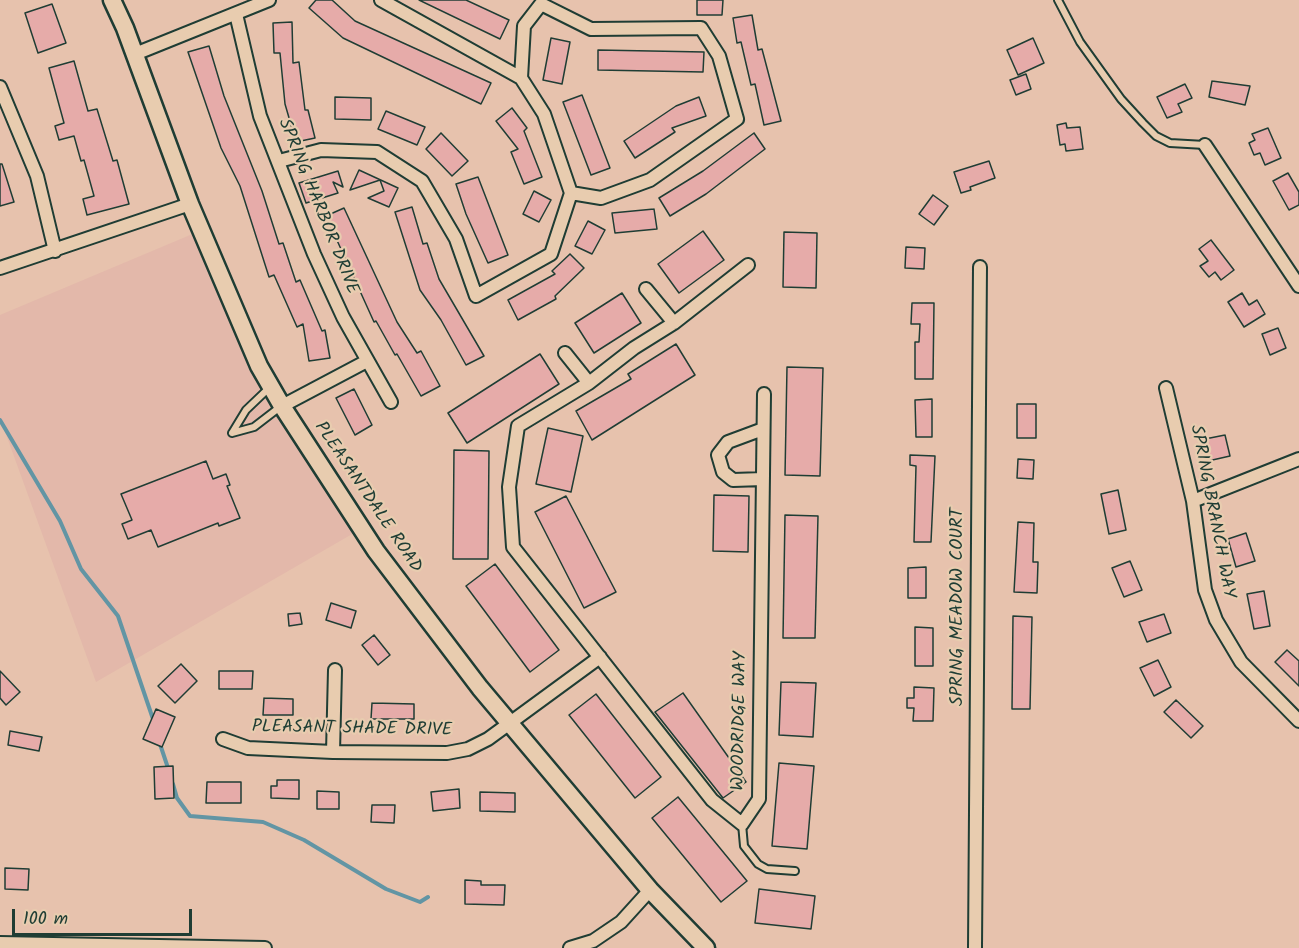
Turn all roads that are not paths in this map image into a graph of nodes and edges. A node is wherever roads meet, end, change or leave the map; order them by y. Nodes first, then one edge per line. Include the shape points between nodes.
1 (112, 0) edge
2 (269, 0) edge
3 (381, 0) edge
4 (1058, 0) edge
5 (236, 14) junction
6 (135, 54) junction
7 (521, 78) junction
8 (0, 87) edge
9 (1204, 145) joint
10 (279, 160) junction
11 (571, 193) junction
12 (190, 204) junction
13 (55, 251) junction
14 (748, 265) dead end
15 (980, 267) dead end
16 (0, 268) edge
17 (1299, 285) edge
18 (646, 289) dead end
19 (674, 323) junction
20 (565, 353) dead end
21 (367, 361) junction
22 (589, 383) junction
23 (271, 387) junction
24 (1166, 388) dead end
25 (764, 394) dead end
26 (391, 402) dead end
27 (282, 406) junction
28 (763, 429) junction
29 (1299, 459) edge
30 (763, 479) junction
31 (1193, 501) junction
32 (600, 657) junction
33 (335, 670) dead end
34 (1299, 721) edge
35 (510, 722) junction
36 (223, 739) dead end
37 (333, 752) junction
38 (742, 824) junction
39 (795, 872) dead end
40 (650, 890) junction
41 (0, 943) edge
42 (265, 948) edge
43 (570, 948) edge
44 (706, 948) edge
45 (975, 948) edge

1 - 6 main road, PLEASANTDALE ROAD
2 - 5 street
3 - 7 street
4 - 9 lane via 1080,42 1121,99 1156,136 1170,143
5 - 6 street
5 - 10 street, SPRING HARBOR DRIVE via 260,116
6 - 12 main road, PLEASANTDALE ROAD
7 - 11 street via 544,114
7 - 11 street via 524,26 541,4 591,29 701,28 719,56 737,119 650,180 601,198
8 - 13 street via 37,176
9 - 17 street
10 - 11 street via 321,150 377,152 422,181 456,239 476,296 551,254
10 - 21 street, SPRING HARBOR DRIVE via 314,254
12 - 13 street
12 - 23 main road, PLEASANTDALE ROAD
13 - 16 street
14 - 19 street, WOODRIDGE WAY
15 - 45 street, SPRING MEADOW COURT
18 - 19 street
19 - 22 street, WOODRIDGE WAY
20 - 22 street
21 - 26 street, SPRING HARBOR DRIVE
21 - 27 street
22 - 32 street, WOODRIDGE WAY via 518,426 509,487 513,547
23 - 27 main road, PLEASANTDALE ROAD
23 - 27 lane via 246,410 232,434 254,427
24 - 31 street, SPRING BRANCH WAY
25 - 28 street, WOODRIDGE WAY
27 - 35 main road, PLEASANTDALE ROAD via 375,551
28 - 30 street, WOODRIDGE WAY
28 - 30 street via 728,442 718,455 723,471 733,480
29 - 31 street
30 - 38 street, WOODRIDGE WAY via 759,800
31 - 34 street, SPRING BRANCH WAY via 1205,590 1216,620 1241,662
32 - 35 street
32 - 38 street, WOODRIDGE WAY via 712,800
33 - 37 street
35 - 37 street, PLEASANT SHADE DRIVE via 468,749 447,753
35 - 40 main road, PLEASANTDALE ROAD
36 - 37 street, PLEASANT SHADE DRIVE via 248,748
38 - 39 lane via 744,846 758,864
40 - 43 street via 621,922 593,941
40 - 44 main road, PLEASANTDALE ROAD
41 - 42 street

